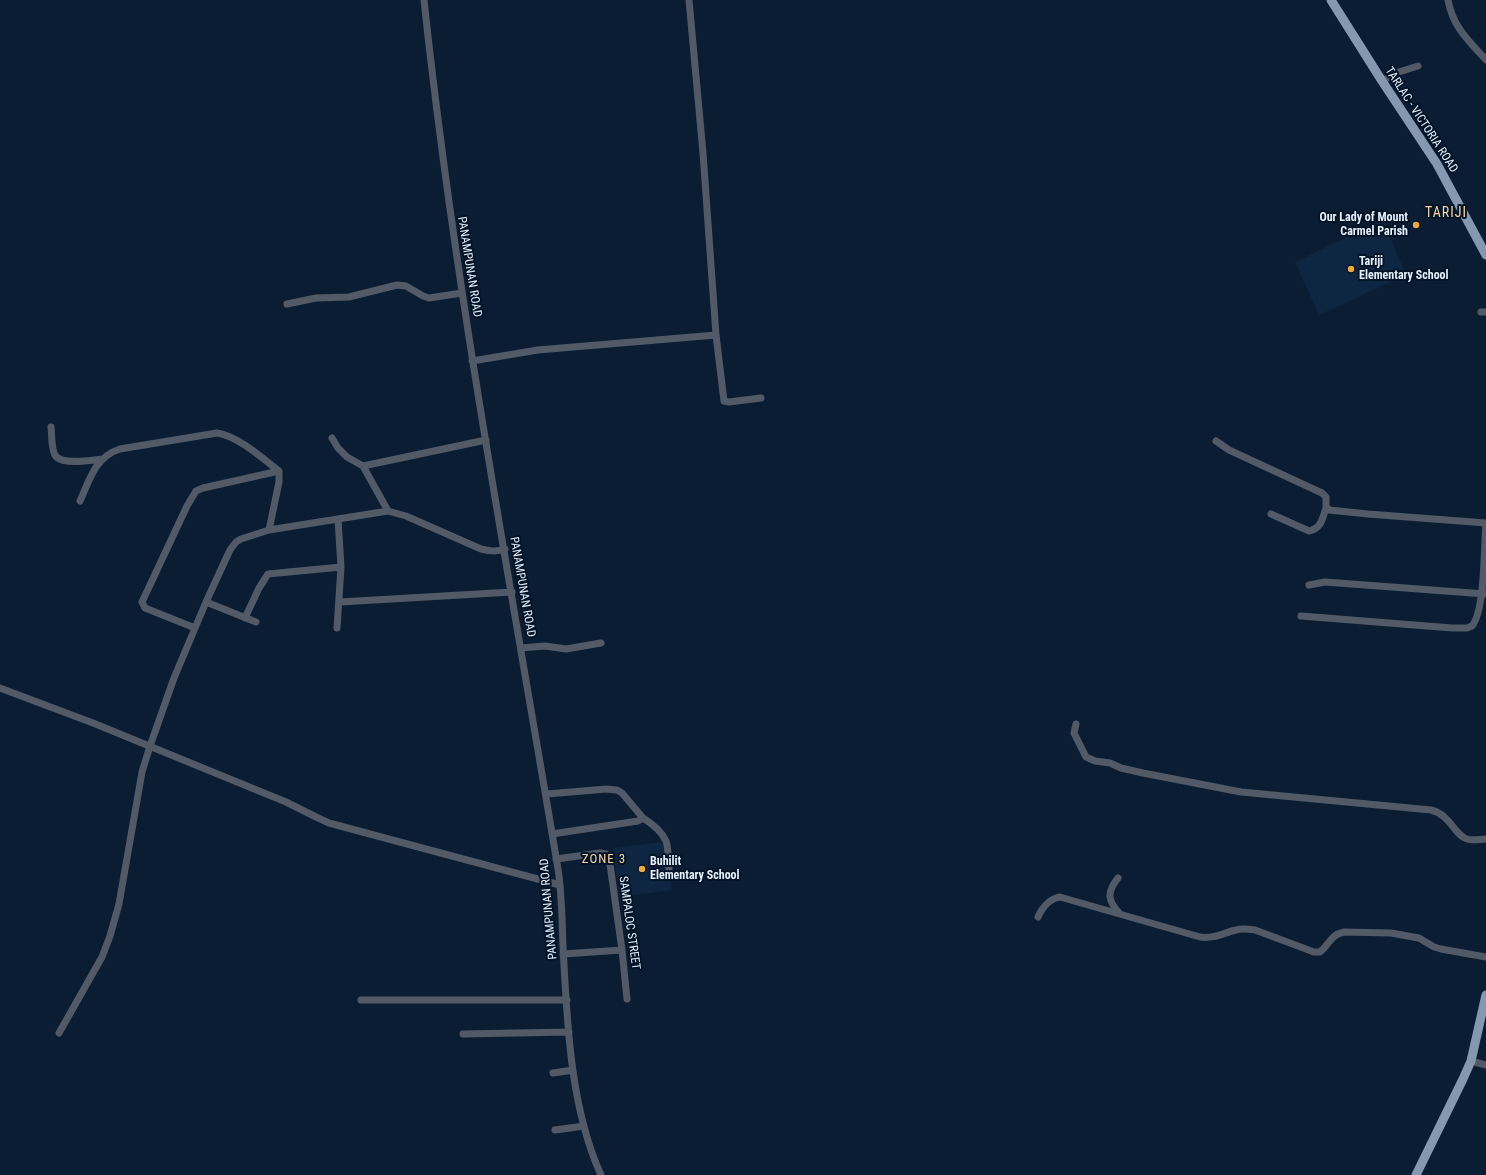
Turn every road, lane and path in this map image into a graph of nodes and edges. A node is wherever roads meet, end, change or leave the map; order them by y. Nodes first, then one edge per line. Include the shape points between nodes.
1 (424, 0) edge
2 (689, 0) edge
3 (1331, 0) edge
4 (1448, 0) edge
5 (1486, 60) edge
6 (1418, 66) dead end
7 (1382, 81) junction
8 (1486, 254) edge
9 (462, 293) junction
10 (287, 304) dead end
11 (716, 335) junction
12 (472, 361) junction
13 (761, 398) dead end
14 (51, 427) dead end
15 (332, 438) dead end
16 (486, 440) junction
17 (1216, 441) dead end
18 (103, 459) junction
19 (363, 466) junction
20 (279, 471) junction
21 (80, 501) dead end
22 (1326, 508) junction
23 (388, 511) junction
24 (1270, 514) dead end
25 (1486, 515) edge
26 (338, 519) junction
27 (1486, 523) edge
28 (269, 530) junction
29 (504, 550) junction
30 (341, 567) junction
31 (1309, 585) dead end
32 (512, 592) junction
33 (1484, 594) edge
34 (206, 602) junction
35 (340, 602) junction
36 (1302, 616) dead end
37 (245, 618) junction
38 (256, 622) dead end
39 (195, 628) junction
40 (338, 628) dead end
41 (601, 643) dead end
42 (522, 648) junction
43 (0, 688) edge
44 (1076, 724) dead end
45 (150, 746) junction
46 (547, 794) junction
47 (643, 818) junction
48 (552, 834) junction
49 (1486, 839) edge
50 (556, 860) junction
51 (669, 870) dead end
52 (1118, 878) dead end
53 (560, 885) junction
54 (1120, 914) junction
55 (1038, 916) dead end
56 (622, 950) junction
57 (563, 954) junction
58 (1486, 957) edge
59 (1486, 995) edge
60 (627, 999) dead end
61 (361, 1000) dead end
62 (567, 1000) junction
63 (1484, 1016) edge
64 (569, 1032) junction
65 (59, 1033) dead end
66 (463, 1034) dead end
67 (1471, 1061) junction
68 (1486, 1064) edge
69 (573, 1070) junction
70 (553, 1073) dead end
71 (584, 1126) junction
72 (555, 1130) dead end
73 (601, 1175) edge
74 (1416, 1175) edge

1 - 9 street, PANAMPUNAN ROAD via 438,131
2 - 11 street via 704,153
3 - 7 main road, TARLAC - VICTORIA ROAD
4 - 5 street via 1455,23 1464,37
6 - 7 street
7 - 8 main road, TARLAC - VICTORIA ROAD via 1437,164
9 - 10 street via 430,298 406,286 397,285 349,296 316,298
9 - 12 street, PANAMPUNAN ROAD
11 - 12 street via 538,350
11 - 13 street via 724,401
12 - 16 street, PANAMPUNAN ROAD
14 - 18 street via 54,454 58,458 74,461
15 - 19 street via 347,457
16 - 19 street
16 - 29 street, PANAMPUNAN ROAD
17 - 22 street via 1228,450 1322,493 1326,497
18 - 20 street via 109,453 120,449 217,433 233,438
18 - 21 street via 93,471
19 - 23 street
20 - 28 street
20 - 39 street via 203,488 196,491 190,501 142,602 145,608
22 - 24 street via 1319,527 1309,531
22 - 27 street via 1340,512
23 - 26 street
23 - 29 street via 406,516 481,549
25 - 27 street
26 - 28 street
26 - 30 street
27 - 33 street
28 - 34 street via 236,542
29 - 32 street, PANAMPUNAN ROAD
30 - 35 street
30 - 37 street via 268,574
31 - 33 street via 1325,582
32 - 35 street
32 - 42 street, PANAMPUNAN ROAD
33 - 36 street via 1475,622 1466,628
34 - 37 street
34 - 39 street
35 - 40 street
37 - 38 street
39 - 45 street
41 - 42 street via 566,649 544,646
42 - 46 street, PANAMPUNAN ROAD
43 - 45 street
44 - 49 street via 1074,733 1086,757 1095,761 1241,792 1431,810 1445,817 1463,837
45 - 53 street via 286,802 329,823
45 - 65 street via 142,772 115,921 102,957
46 - 47 street via 613,788 622,793
46 - 48 street, PANAMPUNAN ROAD
47 - 48 street via 638,822
47 - 51 street via 666,841
48 - 50 street, PANAMPUNAN ROAD
50 - 53 street, PANAMPUNAN ROAD
50 - 56 street, SAMPALOC STREET via 600,853 609,857
52 - 54 street via 1110,890 1109,897 1112,906
53 - 57 street, PANAMPUNAN ROAD
54 - 55 street via 1060,896 1052,898
54 - 58 street via 1200,937 1216,937 1245,928 1314,952 1320,952 1332,936 1338,933 1391,933 1419,938 1441,950
56 - 57 street
56 - 60 street, SAMPALOC STREET
57 - 62 street, PANAMPUNAN ROAD
59 - 63 main road
61 - 62 street
62 - 64 street, PANAMPUNAN ROAD
63 - 67 main road
64 - 66 street
64 - 69 street, PANAMPUNAN ROAD
67 - 68 street
67 - 74 main road
69 - 70 street
69 - 71 street, PANAMPUNAN ROAD
71 - 72 street
71 - 73 street, PANAMPUNAN ROAD

